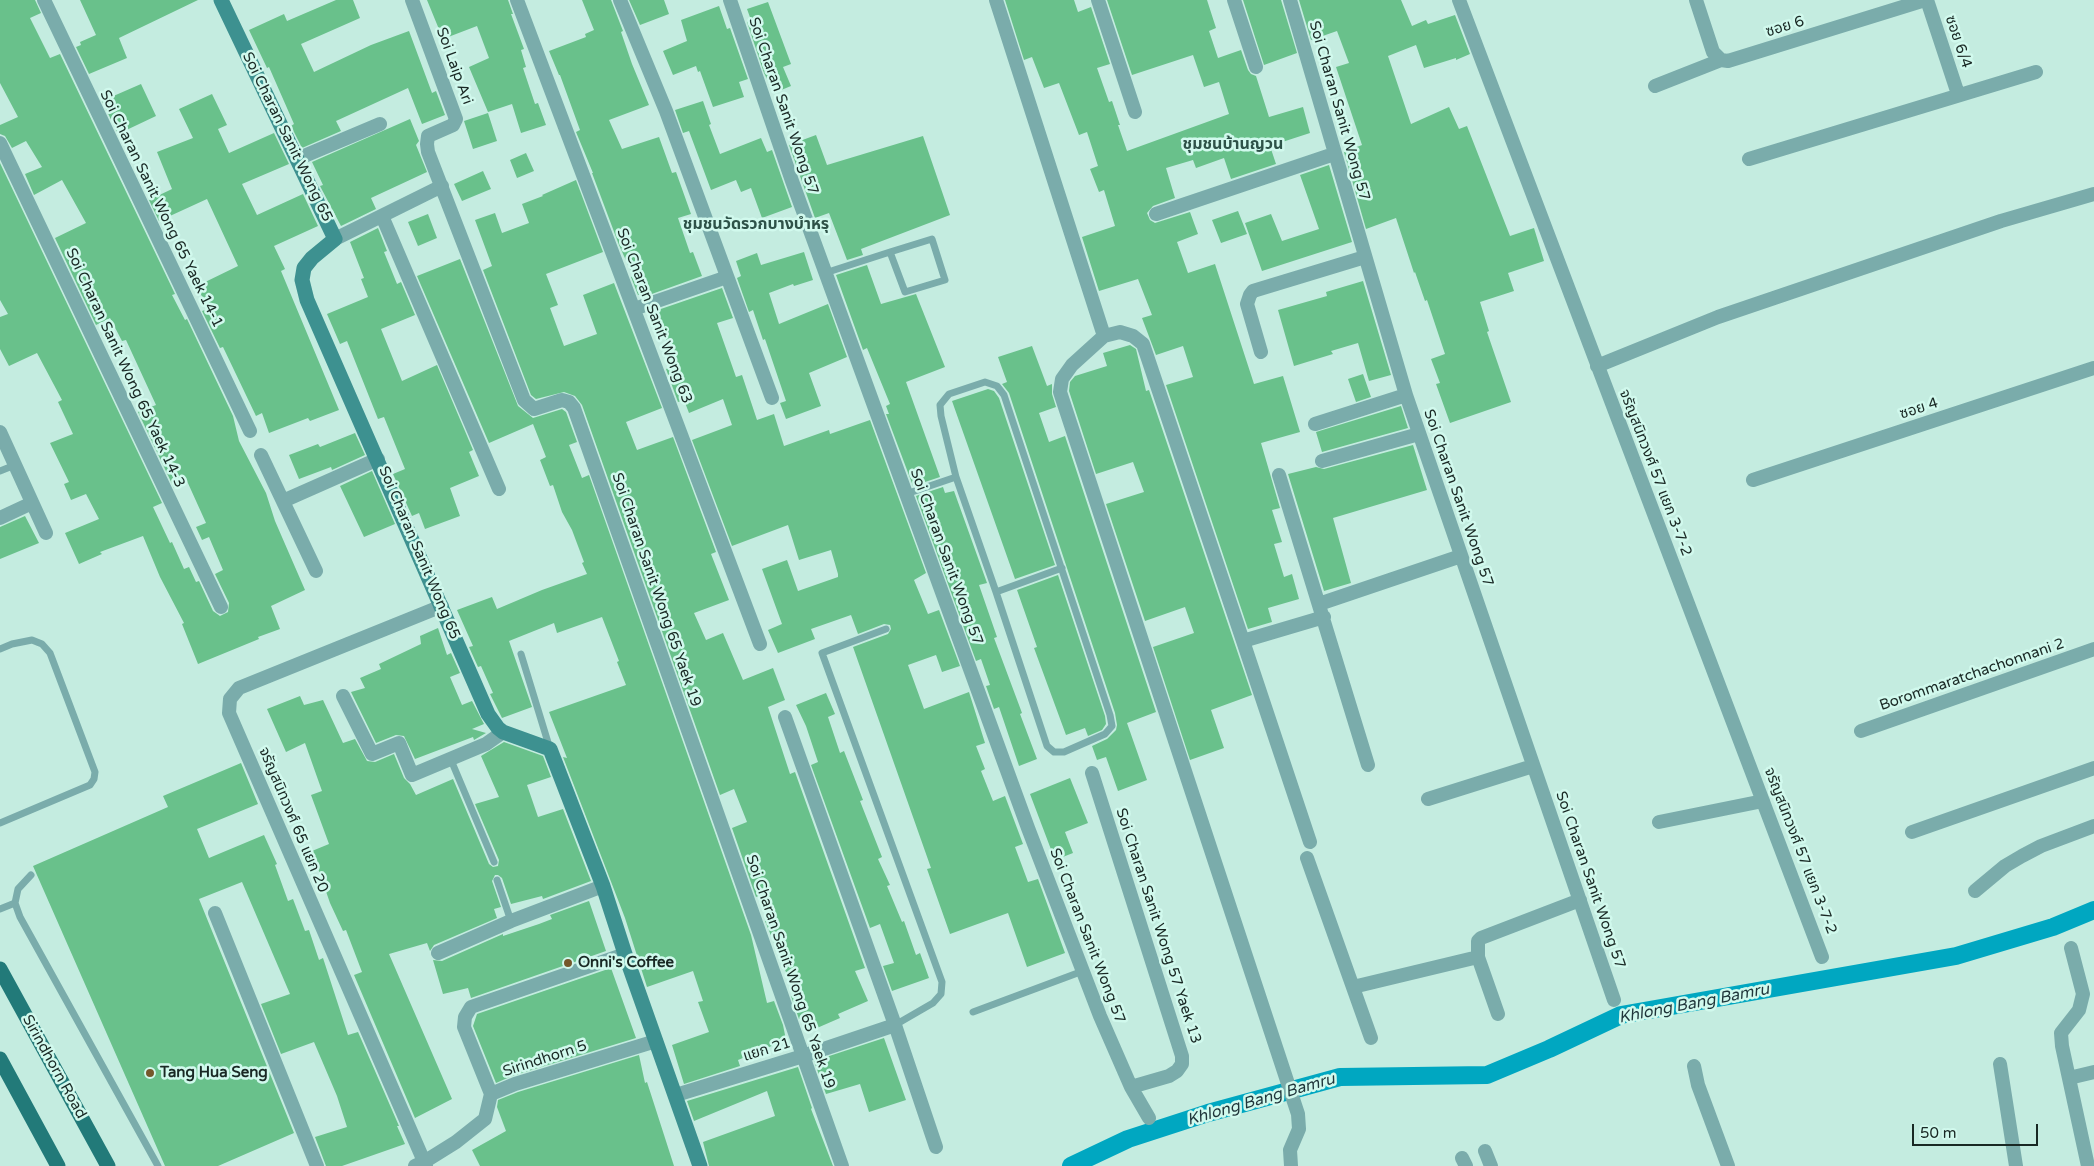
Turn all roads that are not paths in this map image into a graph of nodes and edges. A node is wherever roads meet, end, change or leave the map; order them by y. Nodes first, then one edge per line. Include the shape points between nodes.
1 (44, 0) edge
2 (221, 0) edge
3 (412, 0) edge
4 (517, 0) edge
5 (620, 0) edge
6 (730, 0) edge
7 (996, 0) edge
8 (1098, 0) edge
9 (1234, 0) edge
10 (1290, 0) edge
11 (1459, 0) edge
12 (1696, 0) edge
13 (1926, 0) edge
14 (1721, 60) junction
15 (1256, 67) dead end
16 (2036, 72) dead end
17 (1655, 86) dead end
18 (1958, 94) junction
19 (1135, 112) dead end
20 (380, 124) dead end
21 (0, 143) edge
22 (1334, 154) junction
23 (297, 159) junction
24 (1749, 159) dead end
25 (442, 186) junction
26 (2094, 194) edge
27 (1156, 214) dead end
28 (382, 216) junction
29 (335, 239) junction
30 (890, 252) junction
31 (1365, 258) junction
32 (825, 273) junction
33 (727, 276) junction
34 (634, 309) junction
35 (1101, 338) junction
36 (1261, 352) dead end
37 (1597, 366) junction
38 (2094, 368) edge
39 (1406, 395) junction
40 (772, 398) dead end
41 (1315, 424) dead end
42 (250, 431) dead end
43 (0, 432) edge
44 (1419, 434) junction
45 (262, 455) dead end
46 (378, 459) junction
47 (1322, 461) dead end
48 (15, 466) junction
49 (0, 471) edge
50 (1279, 475) dead end
51 (956, 477) junction
52 (1753, 480) dead end
53 (499, 489) dead end
54 (906, 494) junction
55 (284, 501) junction
56 (32, 503) junction
57 (0, 518) edge
58 (46, 533) dead end
59 (1461, 556) junction
60 (1062, 568) junction
61 (316, 571) dead end
62 (996, 592) junction
63 (442, 606) junction
64 (221, 607) dead end
65 (1321, 611) junction
66 (886, 629) dead end
67 (1243, 641) junction
68 (760, 644) dead end
69 (0, 648) edge
70 (2094, 649) edge
71 (521, 654) dead end
72 (343, 696) dead end
73 (785, 717) dead end
74 (1861, 730) dead end
75 (503, 732) junction
76 (550, 749) junction
77 (451, 760) junction
78 (1368, 766) dead end
79 (1533, 766) junction
80 (2094, 768) edge
81 (1092, 773) dead end
82 (1428, 799) dead end
83 (1763, 801) junction
84 (1659, 822) dead end
85 (0, 823) edge
86 (2094, 826) edge
87 (1912, 832) dead end
88 (1310, 842) dead end
89 (1307, 858) dead end
90 (494, 862) dead end
91 (31, 875) dead end
92 (497, 880) dead end
93 (603, 886) junction
94 (1975, 891) dead end
95 (1580, 900) junction
96 (15, 903) junction
97 (0, 909) edge
98 (215, 913) dead end
99 (511, 921) junction
100 (2071, 948) dead end
101 (438, 953) dead end
102 (625, 954) junction
103 (1478, 957) junction
104 (1822, 957) dead end
105 (0, 969) edge
106 (1083, 971) junction
107 (1353, 987) junction
108 (1614, 1000) dead end
109 (973, 1012) dead end
110 (1498, 1014) dead end
111 (894, 1024) junction
112 (1371, 1038) dead end
113 (656, 1041) junction
114 (803, 1056) junction
115 (0, 1059) edge
116 (2000, 1064) dead end
117 (1694, 1066) dead end
118 (2094, 1072) edge
119 (2069, 1078) junction
120 (1131, 1087) junction
121 (491, 1094) junction
122 (676, 1095) junction
123 (1149, 1118) dead end
124 (936, 1147) dead end
125 (1485, 1151) dead end
126 (422, 1165) edge
127 (58, 1166) edge
128 (108, 1166) edge
129 (158, 1166) edge
130 (317, 1166) edge
131 (700, 1166) edge
132 (842, 1166) edge
133 (1291, 1166) edge
134 (1491, 1166) edge
135 (1728, 1166) edge
136 (2016, 1166) edge
137 (2088, 1166) edge

1 - 42 street, Soi Charan Sanit Wong 65 Yaek 14-1
2 - 23 street, Soi Charan Sanit Wong 65
3 - 25 street, Soi Laip Ari via 456,119 453,124 428,136 426,144
4 - 34 street, Soi Charan Sanit Wong 63
5 - 33 street via 666,111
6 - 32 street, Soi Charan Sanit Wong 57
7 - 35 street
8 - 19 street
9 - 15 street
10 - 22 street, Soi Charan Sanit Wong 57
11 - 37 street, จรัญสนิทวงศ์ 57 แยก 3-7-2
12 - 14 street via 1714,52
13 - 14 street, ซอย 6 via 1728,61
13 - 18 street, ซอย 6/4
14 - 17 street, ซอย 6
16 - 18 street
18 - 24 street
20 - 23 street
21 - 64 street, Soi Charan Sanit Wong 65 Yaek 14-3
22 - 27 street
22 - 31 street, Soi Charan Sanit Wong 57
23 - 29 street, Soi Charan Sanit Wong 65
25 - 28 street
25 - 114 street, Soi Charan Sanit Wong 65 Yaek 19 via 524,400 534,409 562,400 574,408
26 - 37 street via 2001,221 1727,314
28 - 29 street
28 - 53 street
29 - 46 street, Soi Charan Sanit Wong 65 via 312,258 304,268 302,280 307,300
30 - 30 lane via 905,292 945,280 932,239
30 - 32 lane
31 - 36 street via 1253,291 1247,304
31 - 39 street, Soi Charan Sanit Wong 57
32 - 54 street, Soi Charan Sanit Wong 57
33 - 34 street
33 - 40 street
34 - 68 street, Soi Charan Sanit Wong 63
35 - 67 street via 1120,332 1143,344
35 - 133 street via 1072,365 1062,379 1060,392 1298,1114 1299,1129 1290,1150
37 - 83 street, จรัญสนิทวงศ์ 57 แยก 3-7-2
38 - 52 street, ซอย 4
39 - 41 street
39 - 44 street, Soi Charan Sanit Wong 57
43 - 48 street
44 - 47 street
44 - 59 street, Soi Charan Sanit Wong 57
45 - 55 street
46 - 55 street
46 - 63 street, Soi Charan Sanit Wong 65
48 - 49 lane
48 - 56 street
50 - 65 street
51 - 54 lane
51 - 60 lane via 940,405 949,394 985,382 997,386 1004,395
51 - 62 lane
54 - 106 street, Soi Charan Sanit Wong 57
55 - 61 street
56 - 57 street
56 - 58 street
59 - 65 street
59 - 79 street, Soi Charan Sanit Wong 57
60 - 62 lane
60 - 62 lane via 1112,726 1105,734 1064,752 1054,752 1047,746
63 - 75 street, Soi Charan Sanit Wong 65 via 488,714
63 - 126 street, จรัญสนิทวงศ์ 65 แยก 20 via 239,688 230,699 229,713
65 - 67 street
65 - 78 street
66 - 111 lane via 822,653 942,982 941,994 933,1003
67 - 88 street
69 - 85 lane via 32,640 42,644 50,653 95,772 90,785
70 - 74 street, Borommaratchachonnani 2
71 - 76 lane
72 - 77 street via 372,754 399,743 412,775
73 - 111 street
75 - 76 street
75 - 77 street via 486,744
76 - 93 street
77 - 90 lane
79 - 82 street
79 - 95 street, Soi Charan Sanit Wong 57
80 - 87 street
81 - 120 street, Soi Charan Sanit Wong 57 Yaek 13 via 1182,1056 1182,1064 1169,1076
83 - 84 street
83 - 104 street, จรัญสนิทวงศ์ 57 แยก 3-7-2
86 - 94 street via 2040,846 2005,866
89 - 107 street
91 - 96 lane via 18,889
92 - 99 lane
93 - 99 street
93 - 102 street
95 - 103 street via 1481,938
95 - 108 street, Soi Charan Sanit Wong 57
96 - 97 lane
96 - 129 lane
98 - 130 street
99 - 101 street
100 - 119 street via 2083,994 2079,1010 2061,1033
102 - 113 street
102 - 121 street via 471,1007 464,1027
103 - 107 street
103 - 110 street
105 - 128 main road, Sirindhorn Road
106 - 109 lane
106 - 120 street, Soi Charan Sanit Wong 57
107 - 112 street
111 - 114 street, แยก 21
111 - 124 street
113 - 121 street, Sirindhorn 5
113 - 122 street
114 - 122 street, แยก 21
114 - 132 street, Soi Charan Sanit Wong 65 Yaek 19
115 - 127 main road
116 - 136 street
117 - 135 street via 1698,1086
118 - 119 street
119 - 137 street
120 - 123 street, Soi Charan Sanit Wong 57
121 - 126 street, Sirindhorn 5 via 485,1119
122 - 131 street
125 - 134 street

